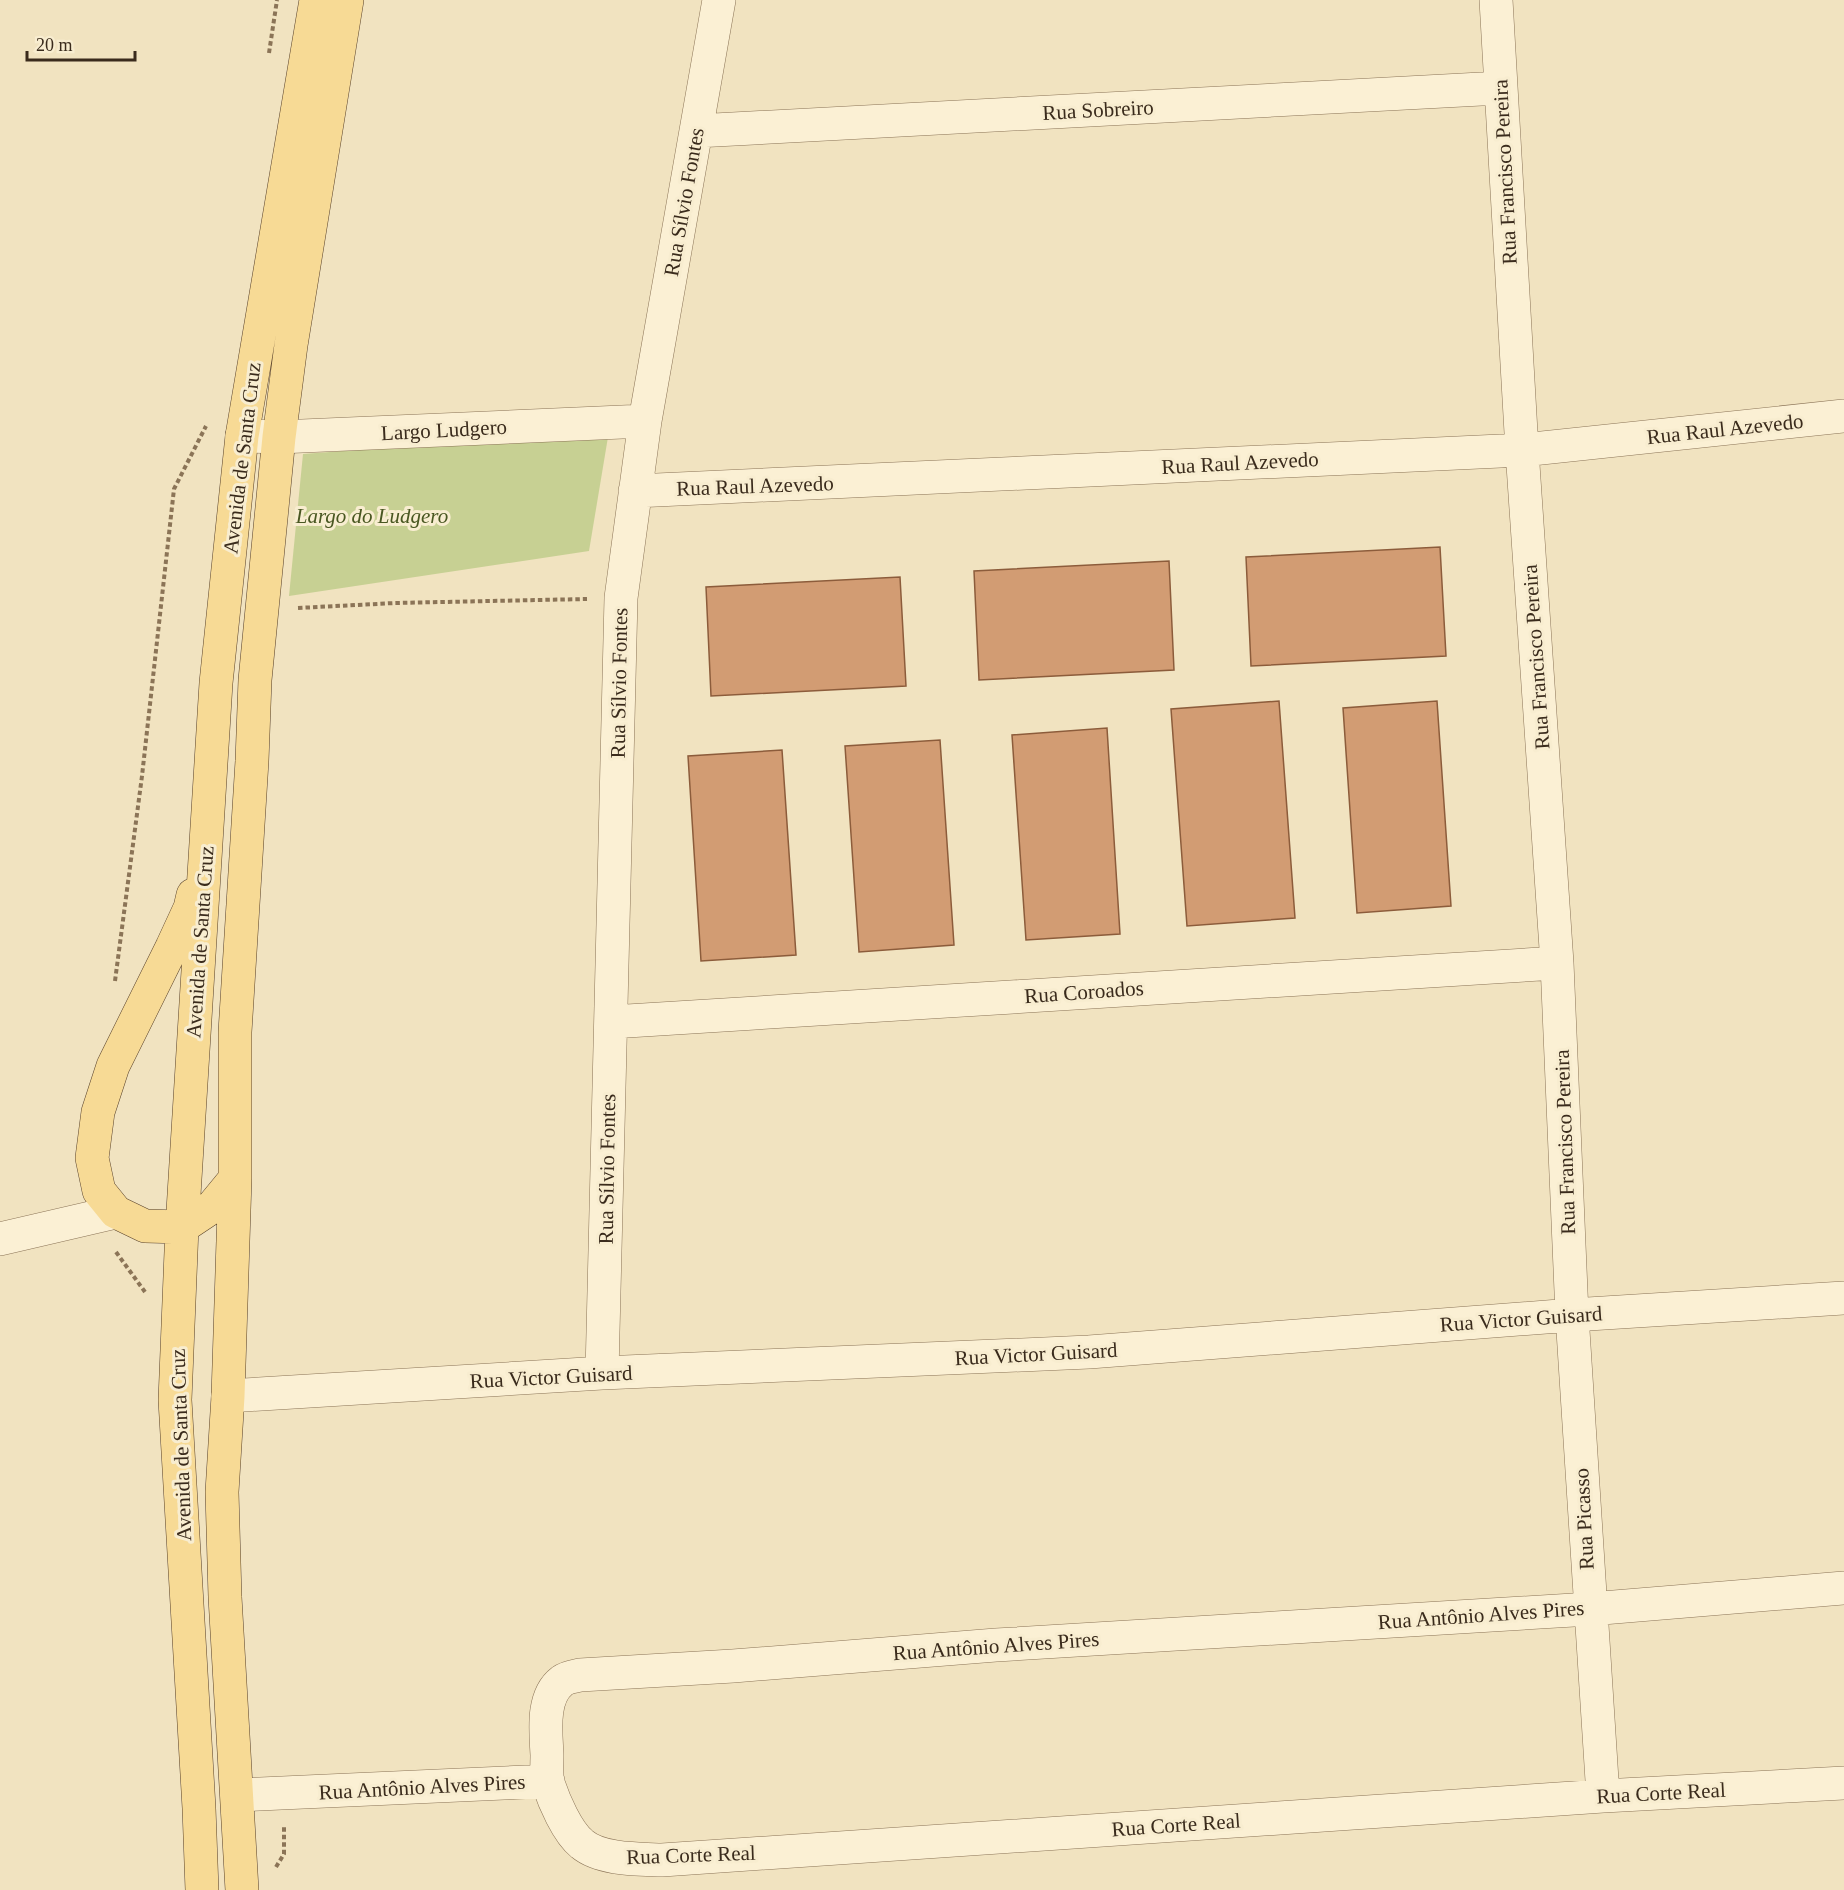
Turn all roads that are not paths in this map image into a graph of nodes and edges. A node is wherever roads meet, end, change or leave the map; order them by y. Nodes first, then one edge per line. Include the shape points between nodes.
1 (316, 0) edge
2 (347, 0) edge
3 (719, 0) edge
4 (1496, 0) edge
5 (1500, 88) junction
6 (696, 131) junction
7 (1844, 416) edge
8 (645, 421) junction
9 (242, 436) junction
10 (279, 437) junction
11 (1522, 450) junction
12 (635, 491) junction
13 (206, 847) junction
14 (1557, 963) junction
15 (611, 1022) junction
16 (235, 1179) junction
17 (116, 1212) junction
18 (182, 1227) junction
19 (0, 1239) edge
20 (1844, 1298) edge
21 (1572, 1314) junction
22 (603, 1373) junction
23 (228, 1396) junction
24 (1844, 1588) edge
25 (1590, 1609) junction
26 (548, 1781) junction
27 (1844, 1783) edge
28 (238, 1795) junction
29 (1602, 1796) junction
30 (202, 1890) edge
31 (242, 1890) edge

1 - 9 main road, Avenida de Santa Cruz
2 - 10 main road, Avenida de Santa Cruz
3 - 6 street, Rua Sílvio Fontes
4 - 5 street, Rua Francisco Pereira
5 - 6 street, Rua Sobreiro
5 - 11 street, Rua Francisco Pereira
6 - 8 street, Rua Sílvio Fontes
7 - 11 street, Rua Raul Azevedo
8 - 10 street, Largo Ludgero
8 - 12 street, Rua Sílvio Fontes
9 - 10 street, Largo Ludgero
9 - 13 main road, Avenida de Santa Cruz via 216,683
10 - 16 main road, Avenida de Santa Cruz via 261,610 235,1032
11 - 12 street, Rua Raul Azevedo
11 - 14 street, Rua Francisco Pereira
12 - 15 street, Rua Sílvio Fontes via 621,598
13 - 17 main road via 189,908 113,1066 98,1112 92,1158 99,1191
13 - 18 main road, Avenida de Santa Cruz
14 - 15 street, Rua Coroados
14 - 21 street, Rua Francisco Pereira
15 - 22 street, Rua Sílvio Fontes
16 - 18 main road via 212,1207
16 - 23 main road, Avenida de Santa Cruz
17 - 18 main road via 145,1226
17 - 19 street
18 - 30 main road, Avenida de Santa Cruz via 175,1400
20 - 21 street, Rua Victor Guisard
21 - 22 street, Rua Victor Guisard via 1089,1353
21 - 25 street, Rua Picasso
22 - 23 street, Rua Victor Guisard
23 - 28 main road, Avenida de Santa Cruz via 222,1492
24 - 25 street, Rua Antônio Alves Pires
25 - 26 street, Rua Antônio Alves Pires via 580,1675 563,1680 553,1692 548,1708
25 - 29 street, Rua Picasso
26 - 28 street, Rua Antônio Alves Pires
26 - 29 street, Rua Corte Real via 565,1822 582,1844 608,1856 662,1860
27 - 29 street, Rua Corte Real
28 - 31 main road, Avenida de Santa Cruz

